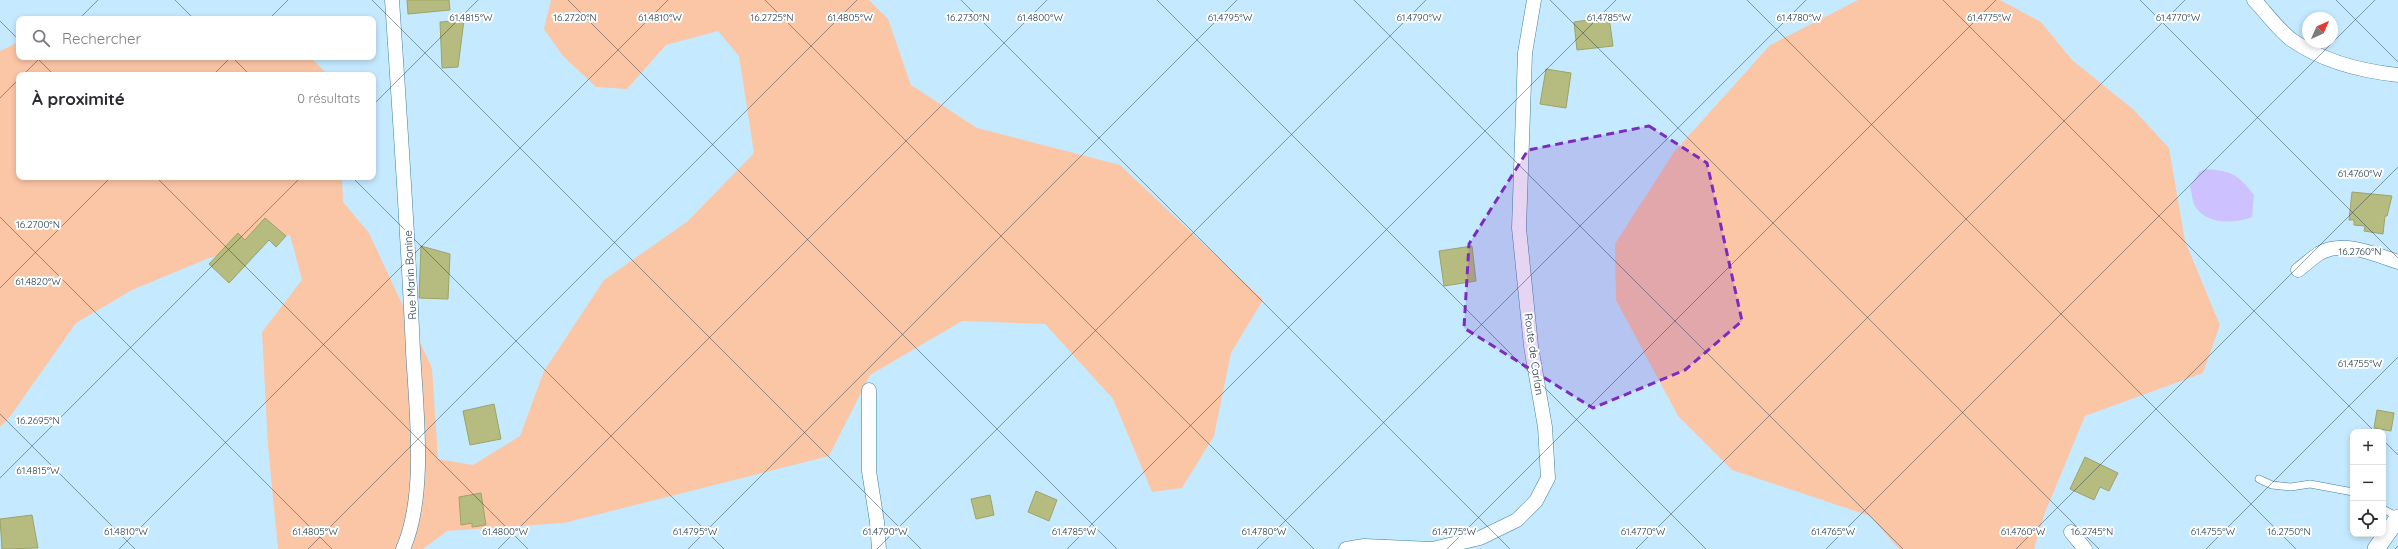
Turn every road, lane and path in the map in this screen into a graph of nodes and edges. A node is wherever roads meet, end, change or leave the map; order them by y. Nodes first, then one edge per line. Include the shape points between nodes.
1 (392, 0) edge
2 (1534, 0) edge
3 (2254, 0) edge
4 (2398, 74) edge
5 (2398, 262) edge
6 (2298, 270) dead end
7 (868, 390) dead end
8 (2259, 479) dead end
9 (2350, 491) edge
10 (2386, 511) edge
11 (2398, 517) edge
12 (2071, 532) dead end
13 (404, 549) edge
14 (879, 549) edge
15 (1346, 549) edge
16 (2085, 549) edge
17 (2376, 549) edge

1 - 13 street, Rue Marin Bonine via 406,197 419,475
2 - 15 street, Route de Carlan via 1525,53 1519,228 1531,346 1545,427 1548,478 1536,501 1517,520 1480,538 1432,549 1364,546
3 - 4 street via 2291,40 2338,63 2375,72
5 - 6 street via 2367,252 2337,247 2320,253
7 - 14 street via 869,471
8 - 9 lane via 2272,485 2291,487 2310,484
10 - 11 lane
11 - 17 street
12 - 16 street

